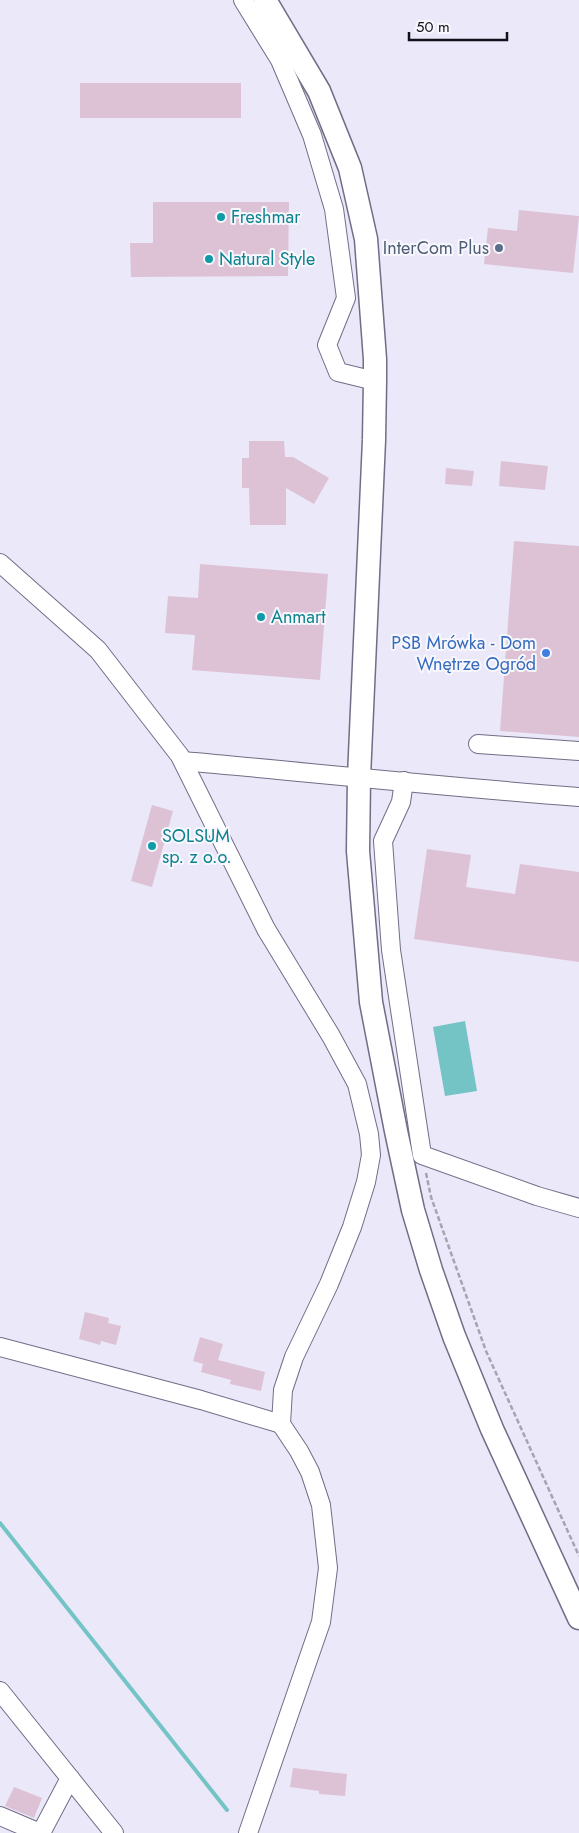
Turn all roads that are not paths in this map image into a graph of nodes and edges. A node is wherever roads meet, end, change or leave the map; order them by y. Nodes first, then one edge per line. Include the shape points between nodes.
1 (243, 0) edge
2 (265, 0) edge
3 (375, 381) junction
4 (0, 563) edge
5 (478, 744) dead end
6 (579, 751) edge
7 (183, 761) junction
8 (359, 777) junction
9 (404, 781) junction
10 (579, 797) edge
11 (579, 1208) edge
12 (0, 1347) edge
13 (281, 1424) junction
14 (579, 1618) edge
15 (0, 1691) edge
16 (70, 1778) junction
17 (0, 1816) edge
18 (41, 1833) edge
19 (114, 1833) edge
20 (248, 1833) edge

1 - 3 street via 280,60 312,135 334,209 346,298 327,345 338,372
2 - 3 main road via 319,91 350,168 366,239
3 - 8 main road
4 - 7 street via 98,650
5 - 6 street
7 - 8 street
7 - 13 street via 266,929 357,1084 369,1134 371,1155 366,1182 329,1284 294,1357 283,1390
8 - 9 street
8 - 14 main road via 358,851 371,1002 413,1210 454,1336 492,1429
9 - 10 street
9 - 11 street via 401,802 383,841 391,950 422,1155
12 - 13 street
13 - 20 street via 310,1472 321,1505 328,1568 321,1622
15 - 16 street
16 - 18 street
16 - 19 street
17 - 18 street

